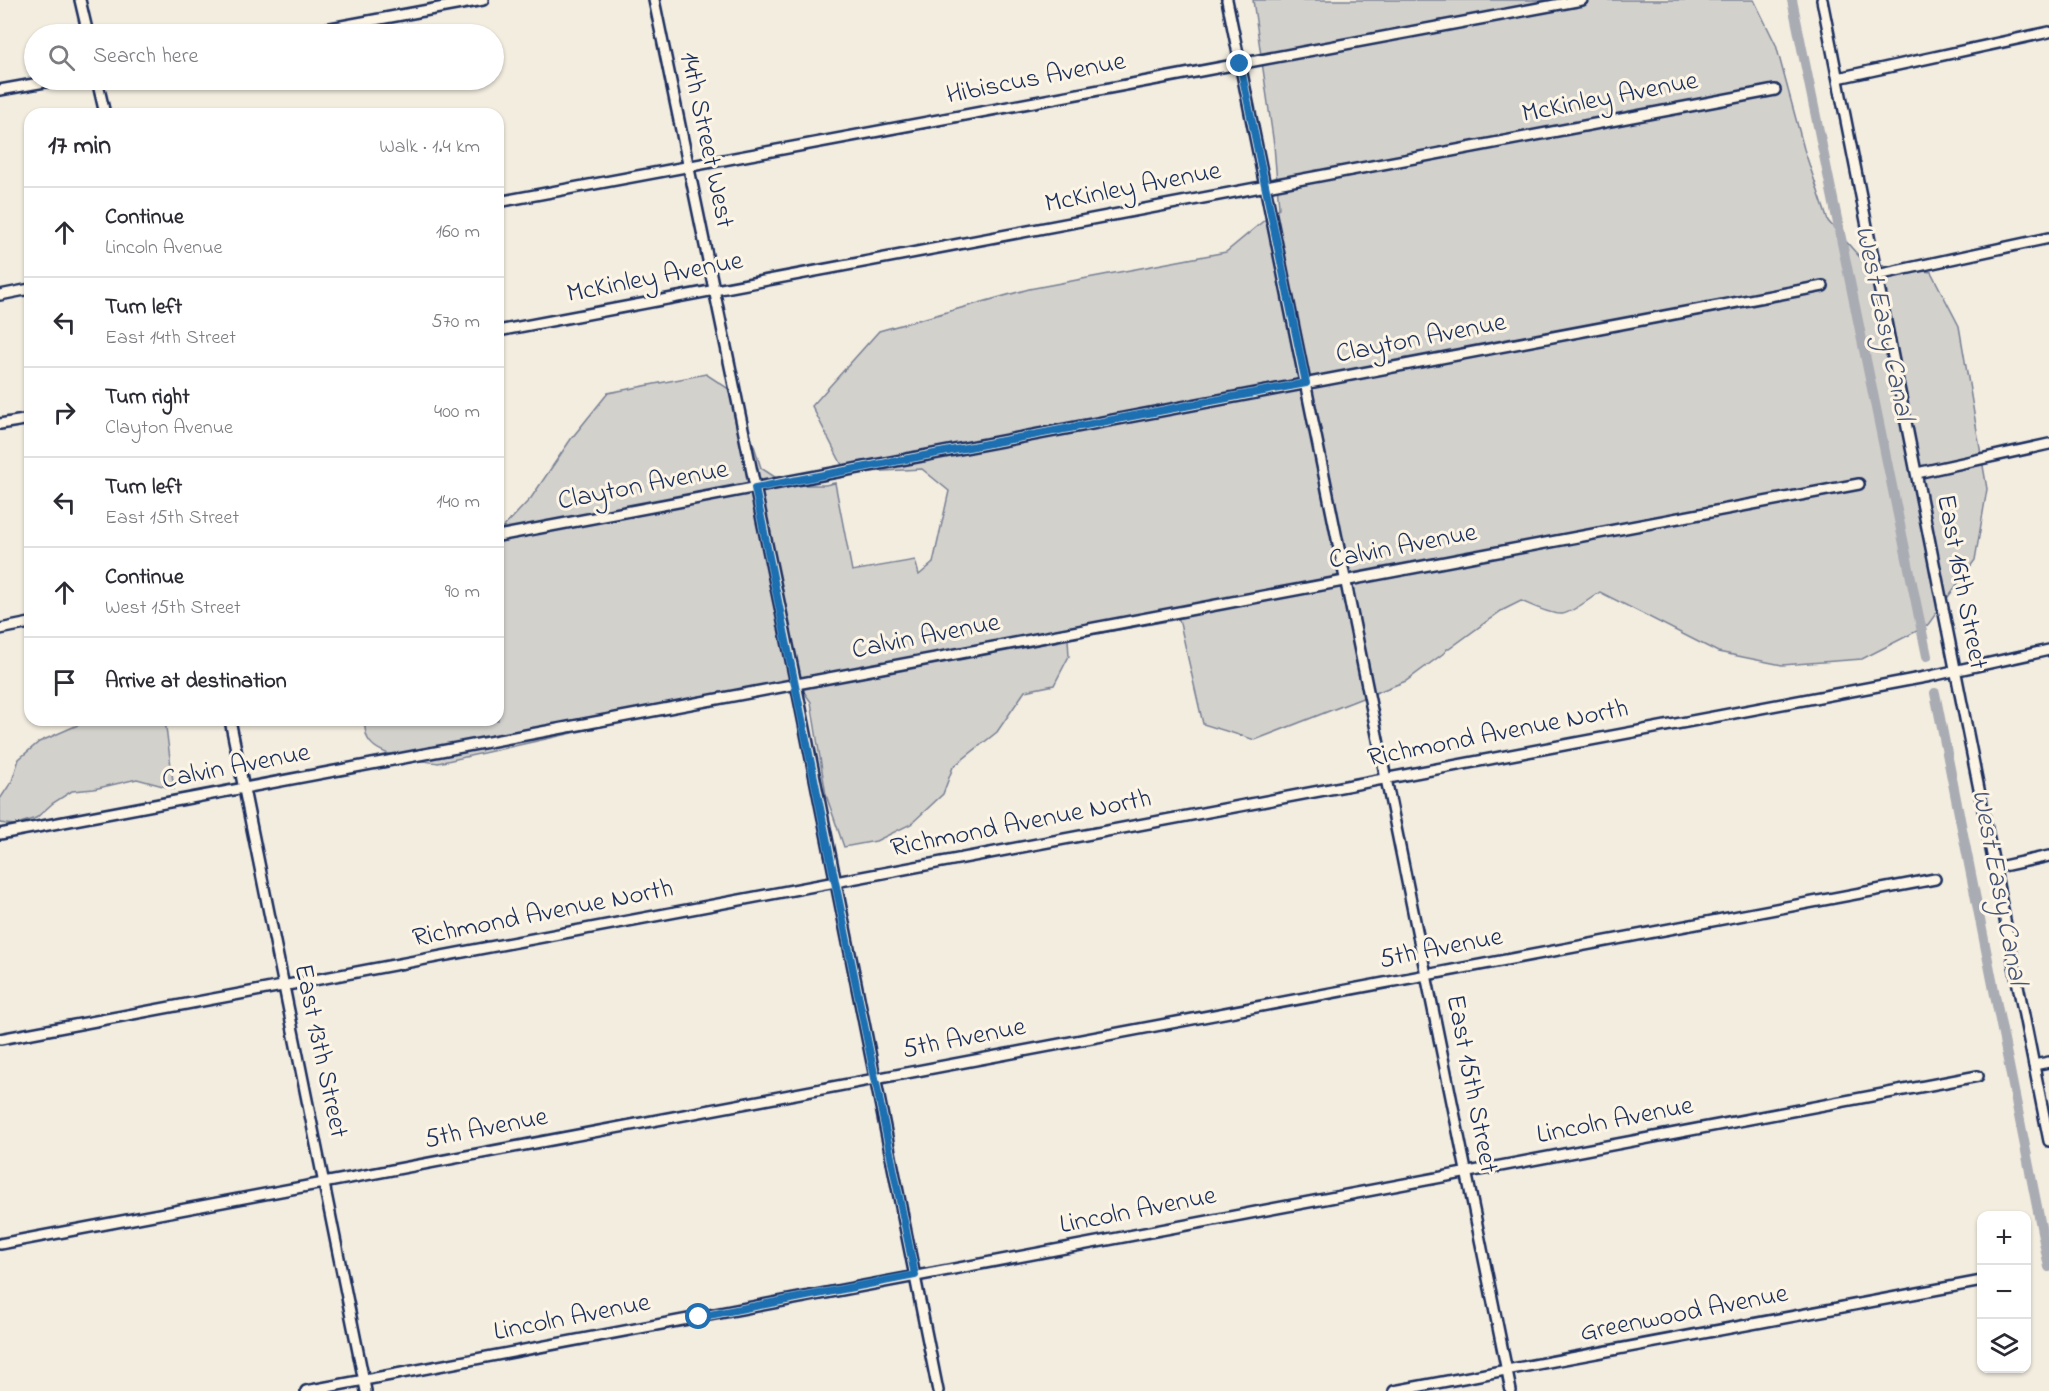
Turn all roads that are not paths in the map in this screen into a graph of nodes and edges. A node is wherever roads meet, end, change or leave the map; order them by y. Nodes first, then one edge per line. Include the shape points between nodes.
1 (80, 0) edge
2 (483, 0) edge
3 (654, 0) edge
4 (1227, 0) edge
5 (1582, 0) edge
6 (1822, 0) edge
7 (86, 24) edge
8 (352, 24) edge
9 (2049, 32) edge
10 (1240, 64) junction
11 (1838, 78) junction
12 (24, 86) edge
13 (0, 90) edge
14 (99, 90) edge
15 (1775, 90) dead end
16 (104, 108) edge
17 (689, 166) junction
18 (1266, 186) junction
19 (504, 201) edge
20 (2049, 238) edge
21 (1877, 275) junction
22 (1823, 286) dead end
23 (24, 290) edge
24 (715, 290) junction
25 (0, 295) edge
26 (504, 330) edge
27 (1306, 383) junction
28 (24, 420) edge
29 (0, 424) edge
30 (2049, 444) edge
31 (1917, 473) junction
32 (1859, 484) dead end
33 (755, 488) junction
34 (504, 535) edge
35 (1346, 581) junction
36 (24, 624) edge
37 (0, 629) edge
38 (2049, 650) edge
39 (1955, 671) junction
40 (796, 684) junction
41 (231, 726) edge
42 (1386, 778) junction
43 (244, 788) junction
44 (0, 834) edge
45 (2049, 856) edge
46 (1994, 868) junction
47 (1935, 879) dead end
48 (835, 881) junction
49 (1426, 975) junction
50 (284, 985) junction
51 (0, 1039) edge
52 (2049, 1062) edge
53 (2034, 1065) junction
54 (1978, 1076) dead end
55 (875, 1079) junction
56 (2049, 1141) edge
57 (1466, 1172) junction
58 (324, 1183) junction
59 (0, 1244) edge
60 (915, 1275) junction
61 (1977, 1282) edge
62 (1507, 1370) junction
63 (364, 1380) junction
64 (306, 1391) edge
65 (366, 1391) edge
66 (938, 1391) edge
67 (1394, 1391) edge
68 (1511, 1391) edge

1 - 7 street
2 - 8 street
3 - 17 street, 14th Street West
4 - 10 street, East 15th Street
5 - 10 street, Hibiscus Avenue
6 - 11 street, East 16th Street
9 - 11 street
10 - 17 street, Hibiscus Avenue
10 - 18 street, East 15th Street
11 - 21 street, East 16th Street
12 - 13 street
14 - 16 street
15 - 18 street, McKinley Avenue
17 - 19 street, Hibiscus Avenue
17 - 24 street, 14th Street West
18 - 24 street, McKinley Avenue
18 - 27 street, East 15th Street
20 - 21 street
21 - 31 street, East 16th Street
22 - 27 street, Clayton Avenue
23 - 25 street
24 - 26 street, McKinley Avenue
24 - 33 street, 14th Street West
27 - 33 street, Clayton Avenue
27 - 35 street, East 15th Street
28 - 29 street
30 - 31 street
31 - 39 street, East 16th Street
32 - 35 street, Calvin Avenue
33 - 34 street, Clayton Avenue
33 - 40 street, 14th Street West
35 - 40 street, Calvin Avenue
35 - 42 street, East 15th Street
36 - 37 street
38 - 39 street, Richmond Avenue North
39 - 42 street, Richmond Avenue North
39 - 46 street, East 16th Street
40 - 43 street, Calvin Avenue
40 - 48 street, 14th Street West
41 - 43 street, East 13th Street
42 - 48 street, Richmond Avenue North
42 - 49 street, East 15th Street
43 - 44 street, Calvin Avenue
43 - 50 street, East 13th Street
45 - 46 street
46 - 53 street, East 16th Street
47 - 49 street, 5th Avenue
48 - 50 street, Richmond Avenue North
48 - 55 street, 14th Street West
49 - 55 street, 5th Avenue
49 - 57 street, East 15th Street
50 - 51 street, Richmond Avenue North
50 - 58 street, East 13th Street
52 - 53 street
53 - 56 street, East 16th Street
54 - 57 street, Lincoln Avenue
55 - 58 street, 5th Avenue
55 - 60 street, 14th Street West
57 - 60 street, Lincoln Avenue
57 - 62 street, East 15th Street
58 - 59 street, 5th Avenue
58 - 63 street, East 13th Street
60 - 63 street, Lincoln Avenue
60 - 66 street, 14th Street West
61 - 62 street, Greenwood Avenue
62 - 67 street, Greenwood Avenue
62 - 68 street, East 15th Street
63 - 64 street, Lincoln Avenue
63 - 65 street, East 13th Street

